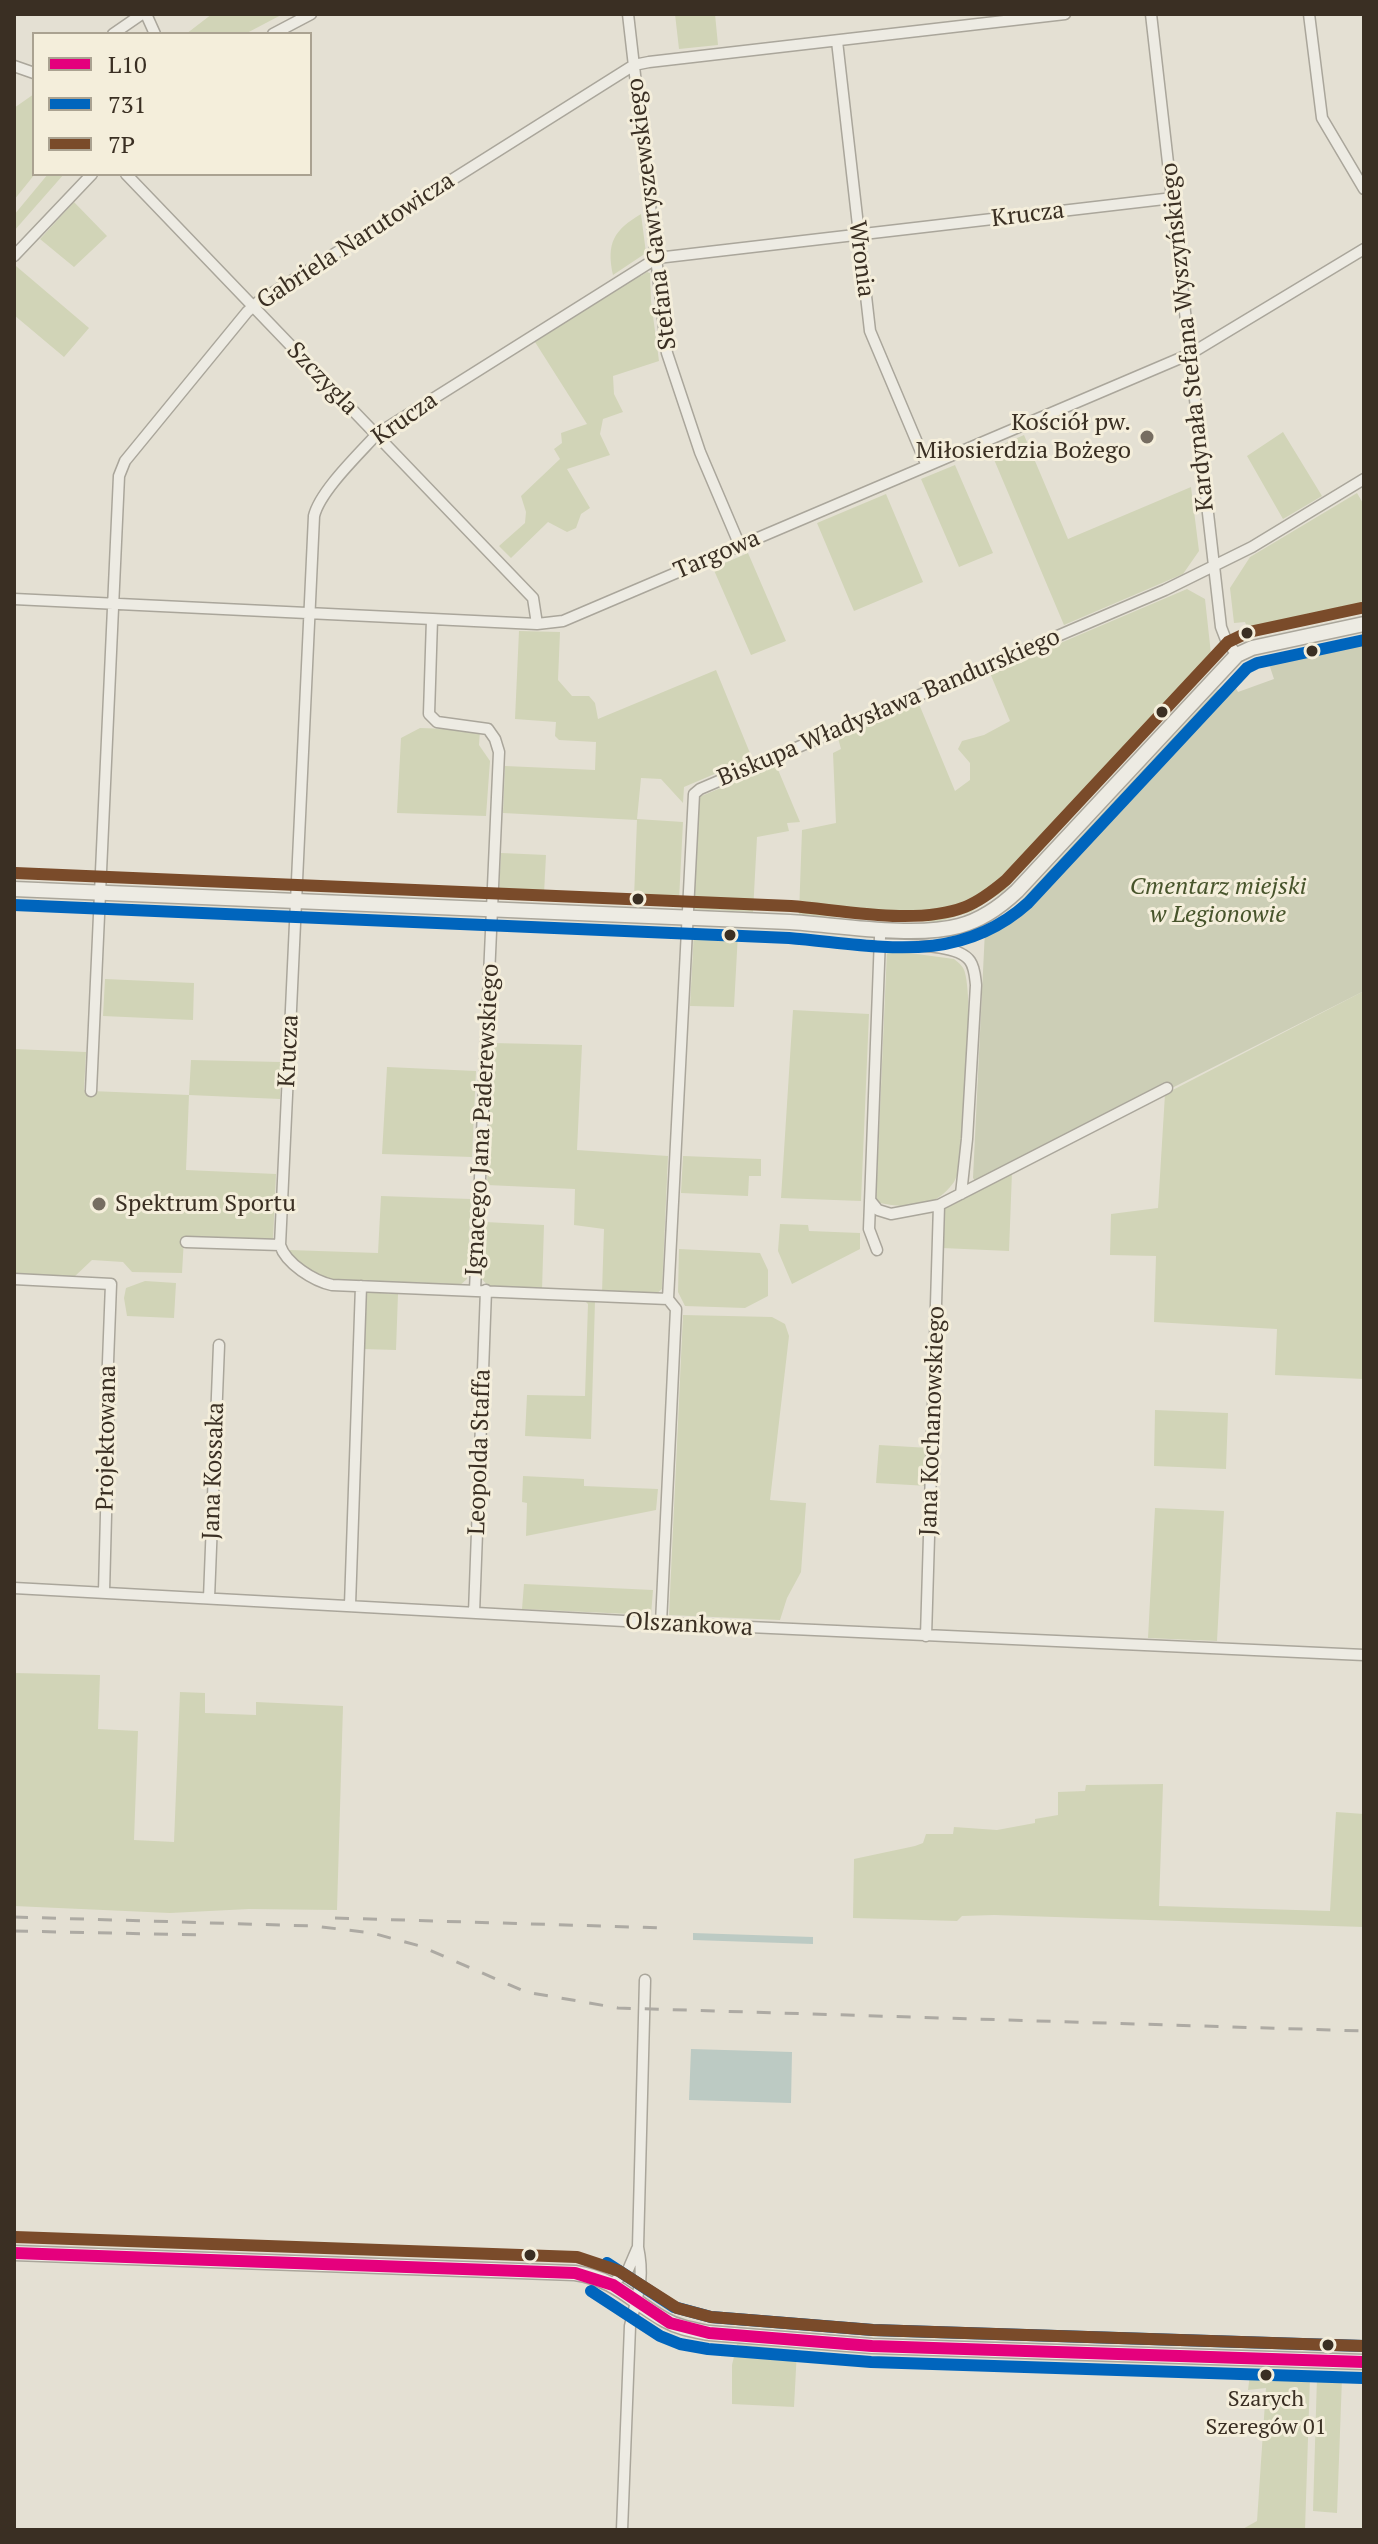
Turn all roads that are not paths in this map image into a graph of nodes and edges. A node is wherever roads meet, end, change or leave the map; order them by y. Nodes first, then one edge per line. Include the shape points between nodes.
1 (144, 14) edge
2 (311, 14) edge
3 (628, 14) edge
4 (1065, 14) edge
5 (1151, 14) edge
6 (1309, 14) edge
7 (116, 32) edge
8 (154, 32) edge
9 (277, 32) edge
10 (837, 41) junction
11 (634, 65) junction
12 (90, 176) edge
13 (128, 176) edge
14 (1364, 189) edge
15 (1173, 198) junction
16 (858, 235) junction
17 (1364, 249) edge
18 (14, 256) edge
19 (657, 258) junction
20 (253, 306) junction
21 (1190, 354) junction
22 (377, 434) junction
23 (927, 466) junction
24 (1364, 479) edge
25 (740, 546) junction
26 (1214, 564) junction
27 (14, 599) edge
28 (114, 604) junction
29 (309, 613) junction
30 (432, 619) junction
31 (537, 624) junction
32 (1364, 624) edge
33 (1237, 655) junction
34 (14, 889) edge
35 (101, 893) junction
36 (297, 901) junction
37 (492, 909) junction
38 (686, 918) junction
39 (881, 928) junction
40 (879, 944) junction
41 (1167, 1088) dead end
42 (91, 1091) dead end
43 (961, 1194) junction
44 (870, 1200) junction
45 (939, 1205) junction
46 (186, 1242) dead end
47 (280, 1245) junction
48 (877, 1250) dead end
49 (14, 1279) edge
50 (361, 1286) junction
51 (480, 1290) junction
52 (668, 1299) junction
53 (219, 1345) dead end
54 (14, 1588) edge
55 (104, 1592) junction
56 (209, 1598) junction
57 (350, 1605) junction
58 (474, 1613) junction
59 (661, 1623) junction
60 (926, 1636) junction
61 (1364, 1655) edge
62 (645, 1980) dead end
63 (638, 2247) junction
64 (14, 2253) edge
65 (612, 2284) junction
66 (638, 2302) junction
67 (1364, 2362) edge
68 (622, 2530) edge

1 - 7 street
1 - 8 street
2 - 9 street
3 - 11 street, Stefana Gawryszewskiego
4 - 10 street, Gabriela Narutowicza
5 - 15 street, Kardynała Stefana Wyszyńskiego
6 - 14 street via 1322,118
10 - 11 street, Gabriela Narutowicza
10 - 16 street, Wronia
11 - 19 street, Stefana Gawryszewskiego
11 - 20 street, Gabriela Narutowicza
12 - 18 street
13 - 20 street, Szczygla
15 - 16 street, Krucza
15 - 21 street, Kardynała Stefana Wyszyńskiego
16 - 19 street, Krucza
16 - 23 street, Wronia via 870,331
17 - 21 street, Targowa
19 - 22 street, Krucza
19 - 25 street, Stefana Gawryszewskiego via 669,360
20 - 22 street, Szczygla
20 - 28 street, Gabriela Narutowicza via 122,466
21 - 23 street, Targowa
21 - 26 street, Kardynała Stefana Wyszyńskiego
22 - 29 street, Krucza via 316,507
22 - 31 street, Szczygla via 533,598
23 - 25 street, Targowa
24 - 26 street, Biskupa Władysława Bandurskiego
25 - 31 street, Targowa via 563,621
26 - 33 street, Kardynała Stefana Wyszyńskiego via 1222,630
26 - 38 street, Biskupa Władysława Bandurskiego via 1138,603 700,789 692,802
27 - 28 street, Targowa
28 - 29 street, Targowa
28 - 35 street, Gabriela Narutowicza
29 - 30 street, Targowa
29 - 36 street, Krucza
30 - 31 street, Targowa
30 - 37 street, Ignacego Jana Paderewskiego via 431,718 481,727 498,745
32 - 33 street
33 - 39 street via 999,907 950,928
34 - 35 street
35 - 36 street
35 - 42 street, Gabriela Narutowicza
36 - 37 street
36 - 47 street, Krucza
37 - 38 street
37 - 51 street, Ignacego Jana Paderewskiego
38 - 39 street
38 - 52 street, Biskupa Władysława Bandurskiego
39 - 40 street
40 - 43 street via 952,949 968,959 975,972
40 - 44 street
41 - 43 street
43 - 45 street
44 - 45 street via 891,1214
44 - 48 street via 869,1229
45 - 60 street, Jana Kochanowskiego
46 - 47 street
47 - 50 street via 284,1255 324,1283
49 - 55 street, Projektowana via 111,1284
50 - 51 street
50 - 57 street
51 - 52 street
51 - 58 street, Leopolda Staffa
52 - 59 street, Biskupa Władysława Bandurskiego via 676,1309
53 - 56 street, Jana Kossaka
54 - 55 street, Olszankowa
55 - 56 street, Olszankowa
56 - 57 street, Olszankowa
57 - 58 street, Olszankowa
58 - 59 street, Olszankowa
59 - 60 street, Olszankowa
60 - 61 street, Olszankowa
62 - 63 street
63 - 65 street via 628,2270
63 - 66 street
64 - 65 street via 575,2273
65 - 66 street
66 - 67 street via 684,2329 813,2342
66 - 68 street via 630,2326

